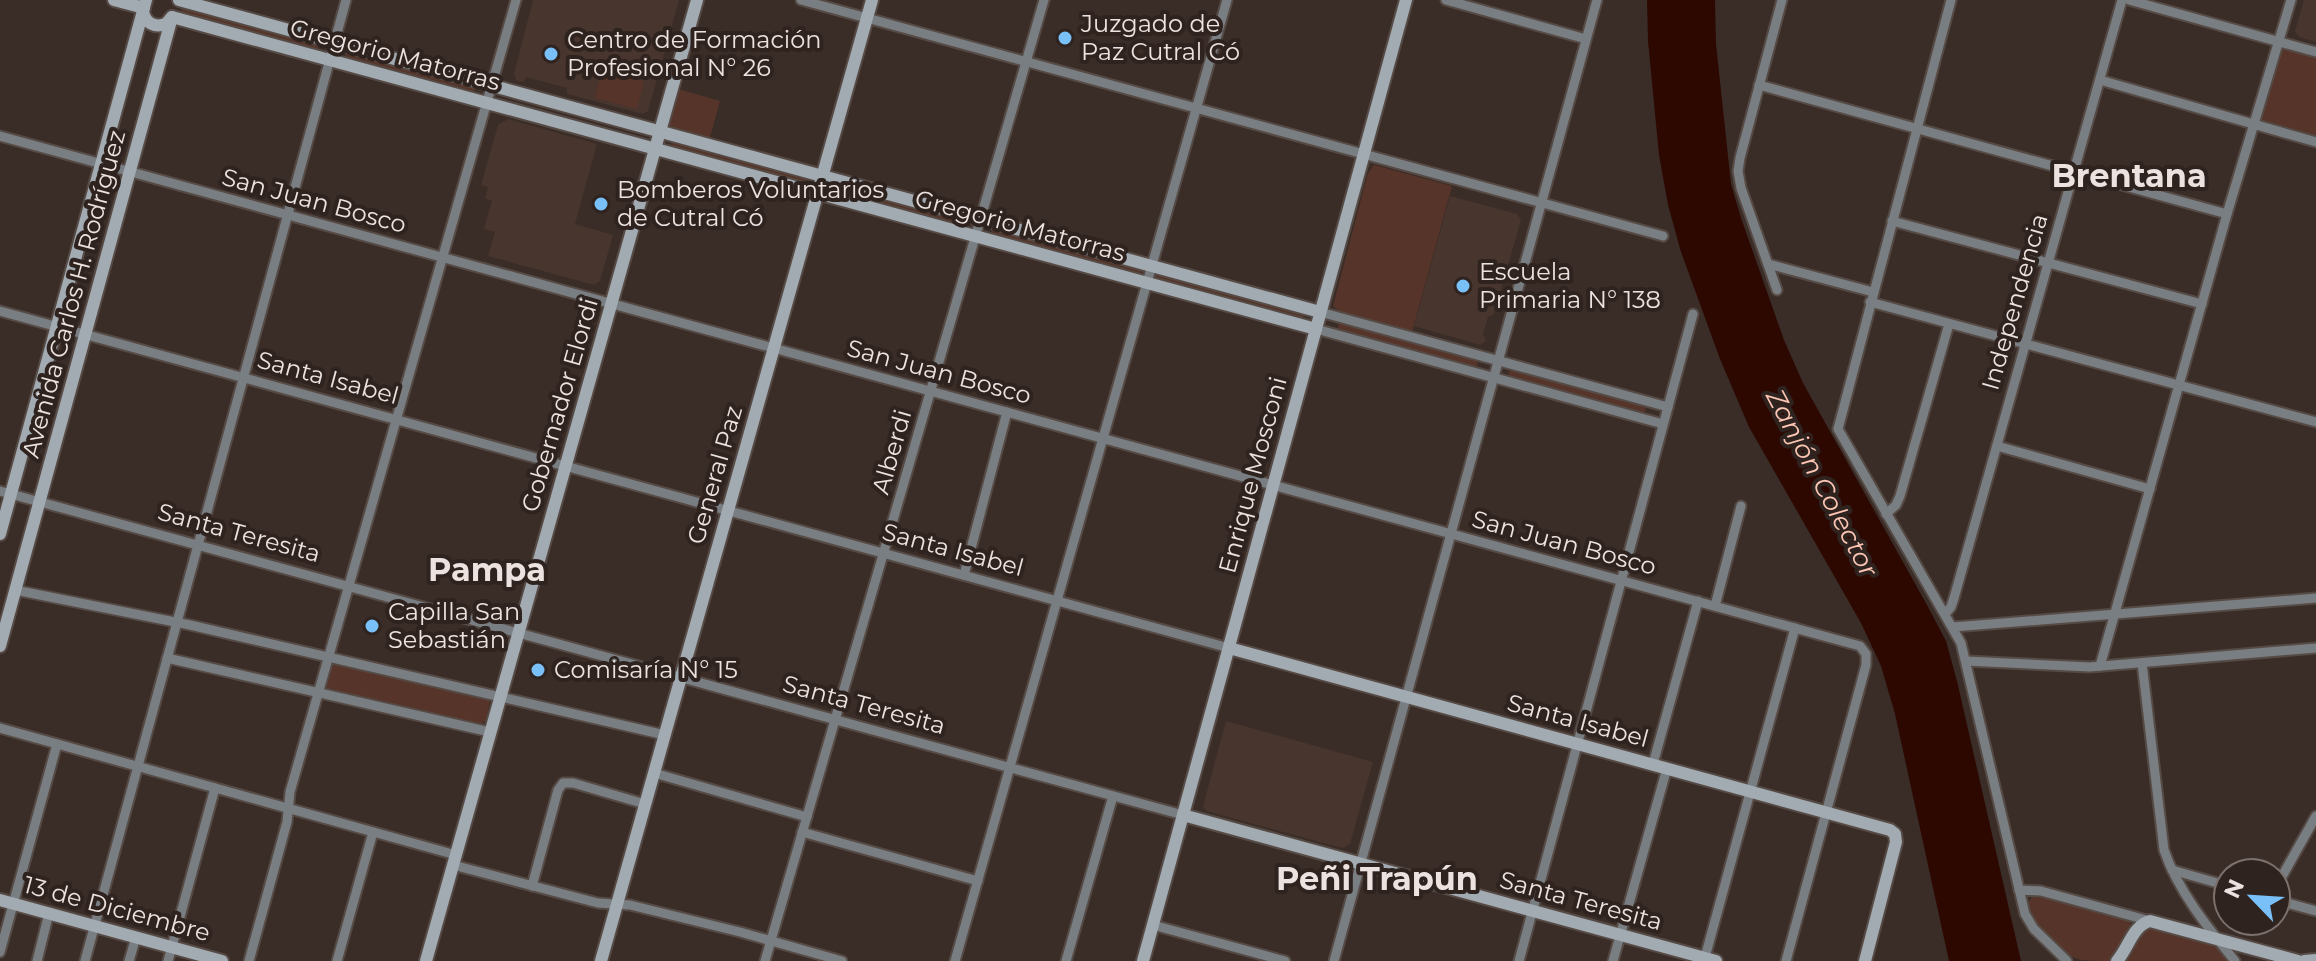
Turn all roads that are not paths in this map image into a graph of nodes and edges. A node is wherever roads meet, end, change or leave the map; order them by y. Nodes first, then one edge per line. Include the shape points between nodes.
1 (114, 0) edge
2 (178, 0) edge
3 (346, 0) edge
4 (516, 0) edge
5 (697, 0) edge
6 (801, 0) edge
7 (872, 0) edge
8 (1044, 0) edge
9 (1227, 0) edge
10 (1406, 0) edge
11 (1446, 0) edge
12 (1597, 0) edge
13 (1782, 0) edge
14 (1951, 0) edge
15 (2122, 0) edge
16 (2129, 0) edge
17 (2291, 0) edge
18 (145, 6) edge
19 (172, 17) junction
20 (867, 18) junction
21 (1586, 39) junction
22 (2279, 41) junction
23 (334, 42) junction
24 (2316, 52) edge
25 (329, 60) junction
26 (1026, 62) junction
27 (2100, 80) junction
28 (491, 85) junction
29 (1759, 85) junction
30 (486, 103) junction
31 (1196, 108) junction
32 (2254, 124) junction
33 (1917, 129) junction
34 (660, 131) junction
35 (0, 136) edge
36 (2316, 142) edge
37 (655, 149) junction
38 (1364, 154) junction
39 (102, 163) junction
40 (130, 171) junction
41 (2074, 172) junction
42 (822, 176) junction
43 (818, 193) junction
44 (1541, 203) junction
45 (287, 214) junction
46 (2227, 214) junction
47 (980, 219) junction
48 (1892, 221) junction
49 (975, 236) junction
50 (1663, 236) dead end
51 (442, 257) junction
52 (2048, 263) junction
53 (1768, 264) junction
54 (1151, 266) junction
55 (1147, 283) junction
56 (1777, 290) dead end
57 (1872, 297) junction
58 (611, 303) junction
59 (2202, 304) junction
60 (0, 311) edge
61 (1320, 312) junction
62 (1693, 314) dead end
63 (1949, 324) junction
64 (57, 327) junction
65 (1316, 329) junction
66 (85, 334) junction
67 (2026, 344) junction
68 (774, 348) junction
69 (1498, 361) junction
70 (243, 378) junction
71 (1493, 378) junction
72 (2179, 386) junction
73 (930, 391) junction
74 (1668, 407) junction
75 (1007, 412) junction
76 (396, 420) junction
77 (2316, 422) edge
78 (1663, 424) junction
79 (1103, 438) junction
80 (1997, 446) junction
81 (565, 466) junction
82 (1273, 485) junction
83 (2150, 489) junction
84 (5, 492) edge
85 (40, 502) junction
86 (1741, 506) dead end
87 (728, 511) junction
88 (1886, 514) junction
89 (1451, 533) junction
90 (0, 534) edge
91 (198, 545) junction
92 (883, 553) junction
93 (964, 575) junction
94 (1621, 580) junction
95 (349, 586) junction
96 (15, 590) junction
97 (2316, 598) edge
98 (1057, 601) junction
99 (1698, 601) junction
100 (1715, 606) junction
101 (1945, 614) junction
102 (2115, 614) junction
103 (177, 622) junction
104 (1953, 627) junction
105 (1795, 628) junction
106 (518, 633) junction
107 (0, 646) edge
108 (1229, 648) junction
109 (2316, 648) edge
110 (329, 657) junction
111 (167, 658) junction
112 (1966, 661) junction
113 (2142, 663) junction
114 (2100, 666) junction
115 (681, 677) junction
116 (318, 692) junction
117 (500, 696) junction
118 (1406, 696) junction
119 (835, 720) junction
120 (0, 728) edge
121 (490, 732) junction
122 (665, 735) junction
123 (1577, 743) junction
124 (57, 744) junction
125 (1653, 764) junction
126 (138, 767) junction
127 (1010, 768) junction
128 (1667, 768) junction
129 (654, 773) junction
130 (215, 788) junction
131 (1751, 791) junction
132 (1113, 796) junction
133 (645, 804) junction
134 (288, 808) junction
135 (1826, 812) junction
136 (1183, 815) junction
137 (2316, 816) edge
138 (807, 817) junction
139 (373, 832) junction
140 (802, 832) junction
141 (2292, 859) edge
142 (454, 860) junction
143 (1361, 864) junction
144 (2172, 870) junction
145 (978, 881) junction
146 (2212, 881) edge
147 (532, 886) junction
148 (2019, 890) junction
149 (0, 900) edge
150 (13, 903) junction
151 (617, 904) junction
152 (2292, 904) edge
153 (1532, 911) junction
154 (2316, 911) edge
155 (49, 913) junction
156 (2150, 921) junction
157 (1153, 925) junction
158 (95, 926) junction
159 (1620, 935) junction
160 (136, 937) junction
161 (2218, 940) junction
162 (771, 941) junction
163 (171, 947) junction
164 (1243, 950) junction
165 (0, 952) edge
166 (206, 959) edge
167 (1708, 960) edge
168 (2316, 960) edge
169 (37, 961) edge
170 (85, 961) edge
171 (129, 961) edge
172 (168, 961) edge
173 (222, 961) edge
174 (249, 961) edge
175 (337, 961) edge
176 (426, 961) edge
177 (601, 961) edge
178 (765, 961) edge
179 (842, 961) edge
180 (955, 961) edge
181 (1066, 961) edge
182 (1143, 961) edge
183 (1239, 961) edge
184 (1285, 961) edge
185 (1334, 961) edge
186 (1519, 961) edge
187 (1613, 961) edge
188 (1786, 961) edge
189 (1865, 961) edge
190 (2067, 961) edge
191 (2117, 961) edge
192 (2235, 961) edge
193 (2301, 961) edge

1 - 18 main road, Gregorio Matorras
2 - 19 main road, Avenida Carlos H. Rodríguez
2 - 23 main road, Gregorio Matorras
3 - 23 street
4 - 28 street
5 - 34 main road, Gobernador Elordi
6 - 20 street
7 - 20 main road, General Paz
8 - 26 street, Alberdi
9 - 31 street
10 - 38 main road, Enrique Mosconi
11 - 21 street
12 - 21 street
13 - 29 street
14 - 33 street
15 - 27 street, Independencia
16 - 22 street
17 - 22 street
18 - 19 main road, Gregorio Matorras via 147,20 157,26
18 - 39 main road, Avenida Carlos H. Rodríguez
19 - 25 main road, Gregorio Matorras
19 - 40 main road, Avenida Carlos H. Rodríguez
20 - 26 street
20 - 42 main road, General Paz
21 - 44 street
22 - 24 street
22 - 32 street
23 - 25 street
23 - 28 main road, Gregorio Matorras
25 - 30 main road, Gregorio Matorras
25 - 45 street
26 - 31 street
26 - 47 street, Alberdi
27 - 32 street
27 - 41 street, Independencia
28 - 30 street
28 - 34 main road, Gregorio Matorras
29 - 33 street
29 - 53 street via 1739,176
30 - 37 main road, Gregorio Matorras
30 - 51 street
31 - 38 street
31 - 54 street
32 - 36 street
32 - 46 street
33 - 41 street
33 - 48 street
34 - 37 main road, Gobernador Elordi
34 - 42 main road, Gregorio Matorras
35 - 39 street, San Juan Bosco
37 - 43 main road, Gregorio Matorras
37 - 58 main road, Gobernador Elordi
38 - 44 street
38 - 61 main road, Enrique Mosconi
39 - 40 street, San Juan Bosco
39 - 64 main road, Avenida Carlos H. Rodríguez
40 - 45 street, San Juan Bosco
40 - 66 main road, Avenida Carlos H. Rodríguez
41 - 46 street
41 - 52 street, Independencia
42 - 43 main road, General Paz
42 - 47 main road, Gregorio Matorras
43 - 49 main road, Gregorio Matorras
43 - 68 main road, General Paz
44 - 50 street
44 - 69 street
45 - 51 street, San Juan Bosco
45 - 70 street
46 - 59 street
47 - 49 street, Alberdi
47 - 54 main road, Gregorio Matorras
48 - 52 street
48 - 57 street
49 - 55 main road, Gregorio Matorras
49 - 73 street, Alberdi
51 - 58 street, San Juan Bosco
51 - 76 street
52 - 59 street
52 - 67 street, Independencia
53 - 56 street
53 - 57 street
54 - 55 street
54 - 61 main road, Gregorio Matorras
55 - 65 main road, Gregorio Matorras
55 - 79 street
57 - 63 street
57 - 88 street via 1838,429
58 - 68 street, San Juan Bosco
58 - 81 main road, Gobernador Elordi
59 - 72 street
60 - 64 street, Santa Isabel
61 - 65 main road, Enrique Mosconi
61 - 69 street, Gregorio Matorras
62 - 74 street
63 - 67 street
63 - 88 street via 1900,496
64 - 66 street, Santa Isabel
64 - 84 main road, Avenida Carlos H. Rodríguez
65 - 71 street, Gregorio Matorras
65 - 82 main road, Enrique Mosconi
66 - 70 street, Santa Isabel
66 - 85 main road, Avenida Carlos H. Rodríguez
67 - 72 street
67 - 80 street, Independencia
68 - 73 street, San Juan Bosco
68 - 87 main road, General Paz
69 - 71 street
69 - 74 street, Gregorio Matorras
70 - 76 street, Santa Isabel
70 - 91 street
71 - 78 street, Gregorio Matorras
71 - 89 street
72 - 77 street
72 - 83 street
73 - 75 street, San Juan Bosco
73 - 92 street, Alberdi
74 - 78 street
75 - 79 street, San Juan Bosco
75 - 93 street
76 - 81 street, Santa Isabel
76 - 95 street
78 - 94 street
79 - 82 street, San Juan Bosco
79 - 98 street
80 - 83 street
80 - 101 street, Independencia
81 - 87 street, Santa Isabel
81 - 106 main road, Gobernador Elordi
82 - 89 street, San Juan Bosco
82 - 108 main road, Enrique Mosconi
83 - 102 street
84 - 85 street, Santa Teresita
84 - 90 main road, Avenida Carlos H. Rodríguez
85 - 91 street, Santa Teresita
85 - 96 main road, Avenida Carlos H. Rodríguez
86 - 100 street
87 - 92 street, Santa Isabel
87 - 115 main road, General Paz
88 - 101 street
89 - 94 street, San Juan Bosco
89 - 118 street
91 - 95 street, Santa Teresita
91 - 103 street
92 - 93 street, Santa Isabel
92 - 119 street, Alberdi
93 - 98 street, Santa Isabel
94 - 99 street, San Juan Bosco
94 - 123 street
95 - 106 street, Santa Teresita
95 - 110 street
96 - 103 street
96 - 107 main road, Avenida Carlos H. Rodríguez
97 - 102 street
98 - 108 street, Santa Isabel
98 - 127 street
99 - 100 street, San Juan Bosco
99 - 125 street
100 - 105 street, San Juan Bosco
101 - 104 street
102 - 104 street
102 - 114 street
103 - 110 street
103 - 111 street
104 - 112 street
105 - 131 street
105 - 135 street, San Juan Bosco via 1865,650 1866,665
106 - 115 street, Santa Teresita
106 - 117 main road, Gobernador Elordi
108 - 118 main road, Santa Isabel
108 - 136 main road, Enrique Mosconi
109 - 113 street
110 - 116 street
110 - 117 street
111 - 116 street
111 - 126 street
112 - 114 street
112 - 148 street
113 - 114 street
113 - 144 street via 2162,840
115 - 119 street, Santa Teresita
115 - 122 main road, General Paz
116 - 121 street
116 - 134 street
117 - 121 main road, Gobernador Elordi
117 - 122 street
118 - 123 main road, Santa Isabel
118 - 143 street
119 - 127 street, Santa Teresita
119 - 138 street, Alberdi
120 - 124 street
121 - 142 main road, Gobernador Elordi
122 - 129 main road, General Paz
123 - 125 main road, Santa Isabel
123 - 153 street
124 - 126 street
124 - 150 street
125 - 128 main road, Santa Isabel
126 - 130 street
126 - 158 street
127 - 132 street, Santa Teresita
127 - 145 street
128 - 131 main road, Santa Isabel
128 - 159 street
129 - 133 main road, General Paz
129 - 138 street
130 - 134 street
130 - 163 street
131 - 135 main road, Santa Isabel
131 - 167 street
132 - 136 street, Santa Teresita
132 - 181 street
133 - 147 street via 563,783
133 - 151 main road, General Paz
134 - 139 street
134 - 174 street
135 - 188 street
135 - 189 main road, Santa Isabel via 1894,832 1896,842
136 - 143 main road, Santa Teresita
136 - 157 main road, Enrique Mosconi
137 - 141 street
138 - 140 street, Alberdi
139 - 142 street
139 - 175 street
140 - 145 street
140 - 162 street, Alberdi
142 - 147 street
142 - 176 main road, Gobernador Elordi
143 - 153 main road, Santa Teresita
143 - 185 street
144 - 146 street
144 - 161 street
145 - 180 street
147 - 151 street
148 - 156 street via 2041,891
148 - 190 street via 2030,924
149 - 150 main road, 13 de Diciembre
150 - 155 main road, 13 de Diciembre
150 - 165 street
151 - 162 street
151 - 177 main road, General Paz
152 - 154 street
153 - 159 main road, Santa Teresita
153 - 186 street
155 - 158 main road, 13 de Diciembre
155 - 169 street
156 - 161 main road
156 - 191 main road via 2139,926
157 - 164 street
157 - 182 main road, Enrique Mosconi
158 - 160 main road, 13 de Diciembre
158 - 170 street
159 - 167 main road, Santa Teresita
159 - 187 street
160 - 163 main road, 13 de Diciembre
160 - 171 street
161 - 192 street
161 - 193 main road
162 - 178 street, Alberdi
162 - 179 street
163 - 166 main road, 13 de Diciembre
163 - 172 street
164 - 183 street
164 - 184 street
166 - 173 main road, 13 de Diciembre
168 - 193 main road

